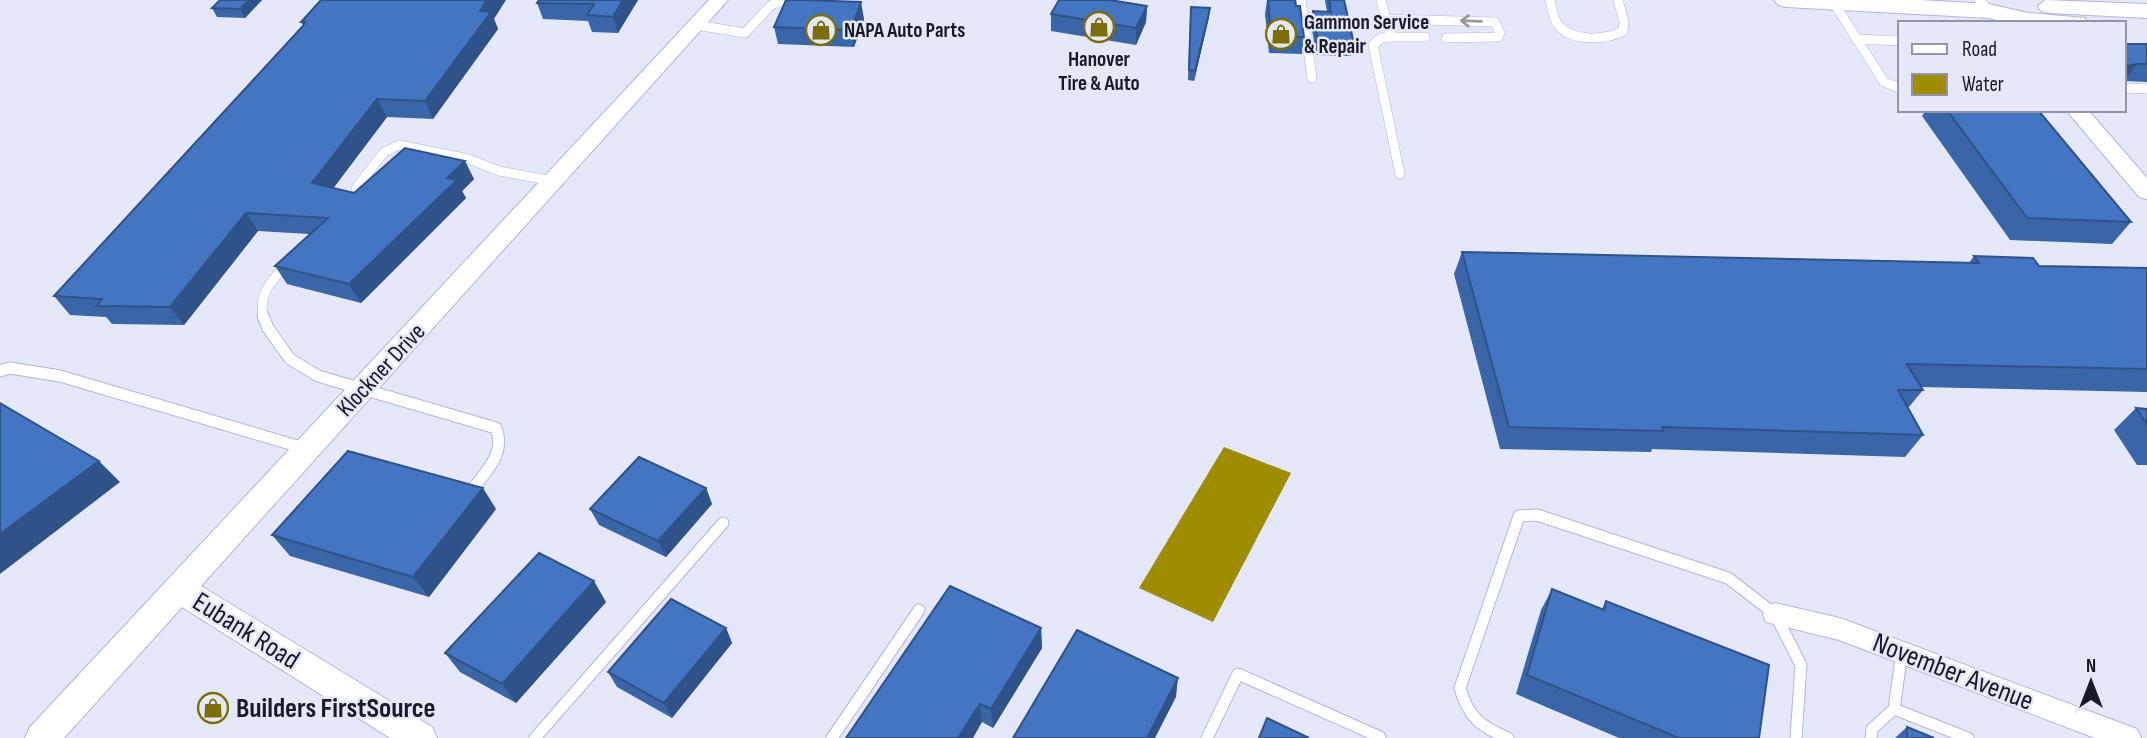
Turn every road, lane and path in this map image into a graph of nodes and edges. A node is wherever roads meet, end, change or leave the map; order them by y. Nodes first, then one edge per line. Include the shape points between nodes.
1 (719, 0) edge
2 (787, 0) edge
3 (1301, 0) edge
4 (1381, 0) edge
5 (1550, 0) edge
6 (1618, 0) edge
7 (1786, 0) edge
8 (801, 1) edge
9 (1842, 2) edge
10 (2083, 10) edge
11 (1989, 11) edge
12 (2137, 15) edge
13 (1385, 19) junction
14 (696, 25) junction
15 (1391, 37) junction
16 (1425, 37) dead end
17 (1446, 38) dead end
18 (1856, 39) junction
19 (1898, 41) edge
20 (1312, 78) dead end
21 (1898, 85) edge
22 (2126, 88) edge
23 (2147, 89) edge
24 (2078, 112) edge
25 (1400, 174) dead end
26 (553, 181) junction
27 (356, 188) edge
28 (2147, 192) edge
29 (295, 255) edge
30 (0, 371) edge
31 (364, 389) junction
32 (307, 449) junction
33 (471, 491) edge
34 (723, 523) dead end
35 (179, 589) junction
36 (919, 610) dead end
37 (1775, 614) junction
38 (1902, 652) junction
39 (1894, 709) junction
40 (1380, 737) edge
41 (42, 738) edge
42 (420, 738) edge
43 (535, 738) edge
44 (832, 738) edge
45 (1207, 738) edge
46 (1508, 738) edge
47 (1796, 738) edge
48 (1871, 738) edge
49 (1968, 738) edge
50 (2128, 738) edge

1 - 14 street, Klockner Drive
2 - 8 lane
2 - 14 lane via 771,5 746,33
3 - 20 lane
4 - 13 lane
5 - 6 lane via 1563,29 1604,36 1623,30
7 - 9 main road
9 - 11 main road
9 - 18 lane
10 - 11 main road via 2028,20
10 - 12 main road
13 - 15 lane
17 -> 13 lane via 1487,40 1500,33 1495,22
14 - 26 street, Klockner Drive
15 - 16 lane
15 - 25 lane via 1373,45
18 - 19 lane
18 - 21 lane via 1884,82
22 - 23 lane
24 - 28 street
26 - 27 lane via 399,145 384,152
26 - 31 street, Klockner Drive
29 - 31 lane via 262,299 268,328 290,359 318,376
30 - 32 lane via 10,368 60,376
31 - 32 street, Klockner Drive
31 - 33 lane via 496,428 501,441 496,459
32 - 35 street, Klockner Drive
34 - 43 lane
35 - 41 street, Klockner Drive
35 - 42 street, Eubank Road
36 - 44 lane
37 - 38 street, November Avenue via 1840,629
37 - 46 lane via 1728,578 1536,515 1519,516 1460,688 1467,714 1479,726
37 - 47 lane via 1801,665
38 - 39 lane
38 - 50 street, November Avenue
39 - 48 lane via 1872,729
39 - 49 lane
40 - 45 lane via 1237,674

